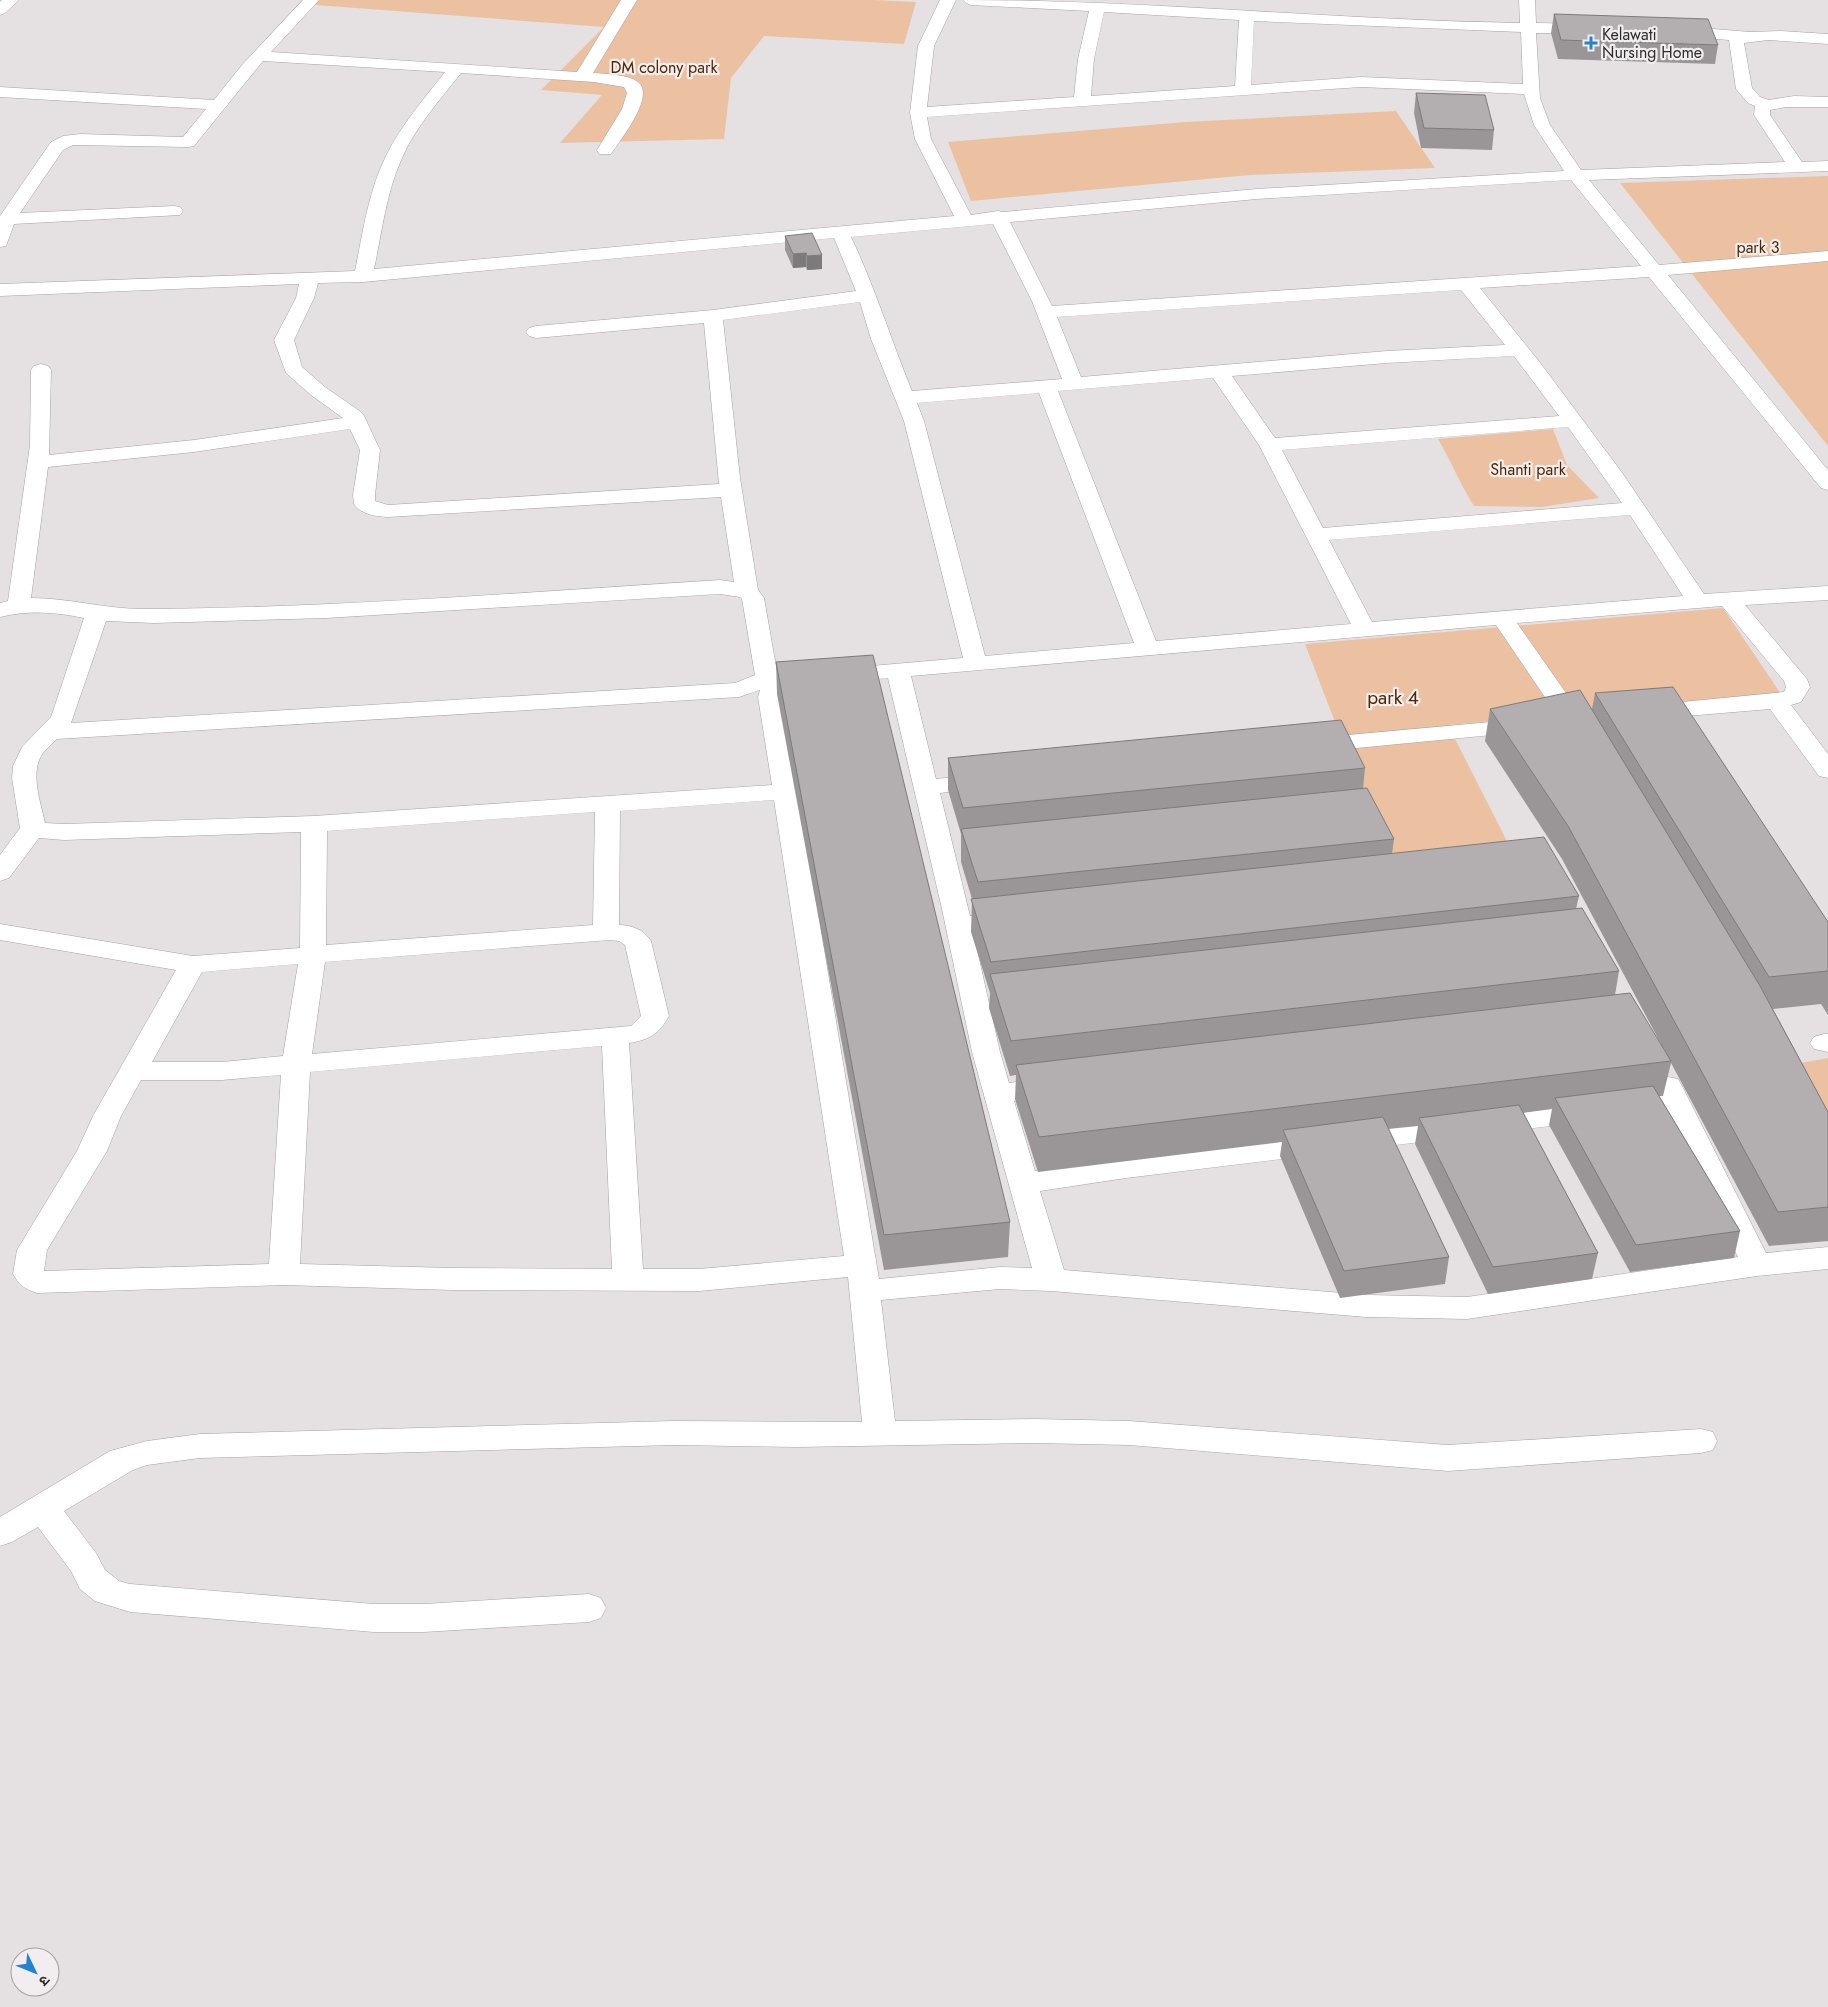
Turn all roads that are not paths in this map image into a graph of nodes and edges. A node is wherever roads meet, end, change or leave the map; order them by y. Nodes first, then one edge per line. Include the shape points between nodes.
1 (11, 0) edge
2 (311, 0) edge
3 (629, 0) edge
4 (948, 0) edge
5 (971, 0) edge
6 (1527, 0) edge
7 (1098, 7) junction
8 (0, 10) edge
9 (1247, 15) junction
10 (1528, 28) junction
11 (1605, 29) edge
12 (1661, 30) edge
13 (1752, 37) junction
14 (1828, 39) edge
15 (258, 56) junction
16 (456, 69) junction
17 (582, 77) junction
18 (1243, 89) junction
19 (1532, 89) junction
20 (0, 92) edge
21 (1082, 101) junction
22 (1828, 102) edge
23 (1768, 104) junction
24 (218, 105) junction
25 (918, 113) junction
26 (605, 150) dead end
27 (1797, 166) junction
28 (1828, 166) edge
29 (1576, 175) junction
30 (174, 211) dead end
31 (998, 216) junction
32 (7, 220) junction
33 (964, 220) junction
34 (840, 232) junction
35 (0, 242) edge
36 (1824, 261) edge
37 (1655, 272) junction
38 (363, 276) junction
39 (310, 278) junction
40 (1467, 285) junction
41 (0, 290) edge
42 (867, 295) junction
43 (1045, 312) junction
44 (712, 316) junction
45 (536, 332) dead end
46 (1519, 350) junction
47 (40, 370) dead end
48 (1218, 370) junction
49 (1074, 383) junction
50 (1046, 385) junction
51 (905, 398) junction
52 (1573, 421) junction
53 (357, 422) junction
54 (1269, 445) junction
55 (38, 462) junction
56 (1828, 484) edge
57 (731, 490) junction
58 (1636, 508) junction
59 (1315, 535) junction
60 (747, 591) junction
61 (1828, 593) edge
62 (1728, 599) junction
63 (1698, 601) junction
64 (23, 605) junction
65 (0, 610) edge
66 (97, 613) junction
67 (1502, 618) junction
68 (1365, 630) junction
69 (1148, 650) junction
70 (976, 665) junction
71 (898, 671) junction
72 (772, 680) junction
73 (1776, 701) junction
74 (1673, 709) junction
75 (1634, 714) edge
76 (1584, 720) junction
77 (50, 732) junction
78 (1689, 734) edge
79 (1589, 746) edge
80 (1289, 748) edge
81 (1828, 771) edge
82 (1006, 779) edge
83 (926, 787) junction
84 (786, 792) junction
85 (608, 804) junction
86 (314, 824) junction
87 (33, 828) junction
88 (0, 873) edge
89 (1036, 917) edge
90 (959, 925) junction
91 (0, 932) edge
92 (610, 932) junction
93 (313, 955) junction
94 (193, 964) junction
95 (1004, 1002) edge
96 (976, 1005) junction
97 (615, 1036) junction
98 (296, 1064) junction
99 (1657, 1066) edge
100 (132, 1072) junction
101 (1076, 1082) edge
102 (999, 1094) junction
103 (1676, 1101) junction
104 (1024, 1183) junction
105 (1828, 1258) edge
106 (1757, 1265) junction
107 (284, 1274) junction
108 (862, 1278) junction
109 (628, 1280) junction
110 (1051, 1280) junction
111 (880, 1433) junction
112 (1701, 1440) dead end
113 (42, 1507) junction
114 (0, 1533) edge
115 (589, 1608) dead end

1 - 8 street
2 - 15 street
3 - 17 street
4 - 25 street via 926,46
5 - 7 street
6 - 10 street
7 - 9 street
7 - 21 street via 1086,59
9 - 10 street
9 - 18 street
10 - 11 street
10 - 19 street
12 - 13 street
13 - 14 street
13 - 23 street via 1736,41 1741,79 1748,95
15 - 16 street
15 - 24 street
16 - 17 street
16 - 38 street via 413,124 394,158 380,197
17 - 26 street via 616,80 630,83 635,88 631,110
18 - 19 street via 1370,82
18 - 21 street
19 - 29 street via 1542,124
20 - 24 street
21 - 25 street
22 - 23 street
23 - 27 street via 1762,108 1762,114
24 - 32 street via 188,142 80,139 62,142
25 - 33 street via 922,139
27 - 28 street
27 - 29 street
29 - 31 street via 1258,194
29 - 37 street
30 - 32 street
31 - 33 street
31 - 43 street
32 - 35 street
33 - 34 street
34 - 38 street
34 - 42 street
36 - 37 street
37 - 40 street
37 - 56 street
38 - 39 street
39 - 41 street
39 - 53 street via 305,298 284,340 293,369 354,416
40 - 43 street
40 - 46 street
42 - 44 street
42 - 51 street
43 - 49 street
44 - 45 street
44 - 57 street
46 - 48 street
46 - 52 street
47 - 55 street
48 - 49 street
48 - 54 street
49 - 50 street
50 - 51 street
50 - 69 street
51 - 70 street via 914,421
52 - 54 street
52 - 58 street
53 - 55 street via 194,446
53 - 57 street via 370,450 364,495 365,504 372,509
54 - 59 street
55 - 64 street via 18,604
57 - 60 street
58 - 59 street
58 - 63 street
59 - 68 street
60 - 66 street via 720,587 270,614
60 - 72 street via 753,598 765,673
61 - 62 street
62 - 63 street
62 - 73 street via 1795,679 1798,688 1793,697
63 - 67 street
64 - 65 street
64 - 66 street via 38,604
66 - 77 street via 62,719
67 - 68 street
67 - 76 street
68 - 69 street
69 - 70 street
70 - 71 street
71 - 72 street
71 - 83 street
72 - 77 street via 739,690
72 - 84 street via 770,697
73 - 74 street
73 - 81 street
74 - 75 street
74 - 78 street
76 - 79 street
76 - 80 street
77 - 87 street via 31,752 25,766 24,778
82 - 83 street
83 - 90 street via 952,855
84 - 85 street
84 - 108 street
85 - 86 street
85 - 92 street via 606,929
86 - 87 street via 64,832
86 - 93 street
87 - 88 street
89 - 90 street
90 - 96 street
91 - 94 street
92 - 93 street
92 - 97 street via 625,934 638,941 655,1016 650,1026 640,1033
93 - 94 street
93 - 98 street
94 - 100 street
95 - 96 street
96 - 102 street
97 - 98 street
97 - 109 street
98 - 100 street via 222,1071
98 - 107 street
99 - 103 street
100 - 107 street via 92,1151 32,1250 28,1274 37,1282
101 - 102 street
102 - 104 street
103 - 104 street
103 - 106 street
104 - 110 street
105 - 106 street
106 - 110 street via 1467,1308 1366,1306
107 - 109 street
108 - 109 street
108 - 110 street
108 - 111 street
111 - 112 street via 1129,1433 1448,1458
111 - 113 street via 674,1433 200,1446 147,1452 122,1460
113 - 114 street
113 - 115 street via 84,1563 92,1579 107,1591 130,1598 374,1618

